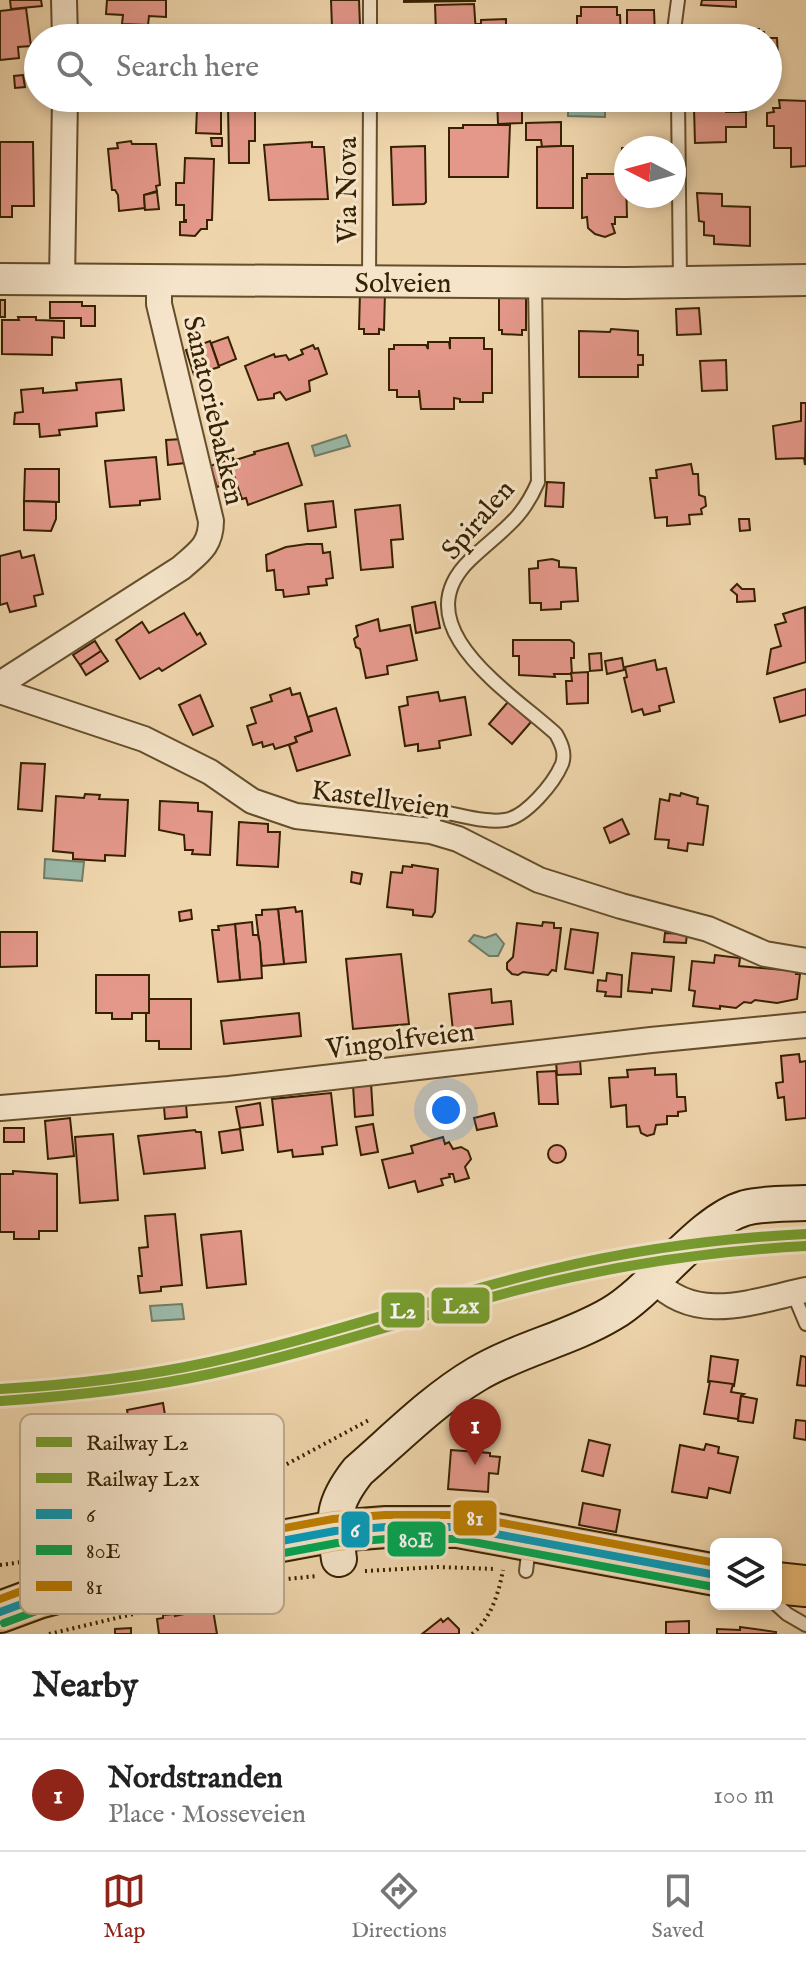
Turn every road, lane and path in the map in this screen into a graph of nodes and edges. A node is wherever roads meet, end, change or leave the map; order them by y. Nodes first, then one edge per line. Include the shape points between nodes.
1 (64, 0) edge
2 (370, 0) edge
3 (678, 0) edge
4 (65, 24) edge
5 (370, 24) edge
6 (674, 24) edge
7 (65, 112) edge
8 (370, 112) edge
9 (678, 112) edge
10 (159, 278) junction
11 (0, 279) edge
12 (62, 280) junction
13 (806, 280) edge
14 (680, 281) junction
15 (369, 282) junction
16 (535, 282) junction
17 (0, 684) edge
18 (0, 691) edge
19 (431, 831) junction
20 (806, 961) edge
21 (806, 1025) edge
22 (0, 1108) edge
23 (806, 1203) edge
24 (654, 1280) junction
25 (800, 1292) edge
26 (806, 1324) edge
27 (370, 1419) dead end
28 (284, 1466) edge
29 (337, 1545) junction
30 (284, 1550) edge
31 (526, 1558) junction
32 (284, 1561) edge
33 (20, 1562) edge
34 (0, 1565) edge
35 (710, 1574) edge
36 (297, 1578) dead end
37 (284, 1579) edge
38 (782, 1584) edge
39 (806, 1586) edge
40 (20, 1605) edge
41 (782, 1609) edge
42 (0, 1612) edge
43 (73, 1614) edge
44 (133, 1614) edge
45 (0, 1622) edge
46 (806, 1625) edge
47 (49, 1634) edge
48 (472, 1634) edge

1 - 4 street
2 - 5 lane
3 - 6 lane
7 - 12 street
8 - 15 lane, Via Nova
9 - 14 lane
10 - 12 street, Solveien
10 - 15 street, Solveien
10 - 17 street, Sanatoriebakken via 159,304 211,535 181,568
11 - 12 street, Solveien
13 - 14 street, Solveien
14 - 16 street, Solveien
15 - 16 street, Solveien
16 - 19 lane, Spiralen via 538,482 529,504 457,577 450,610 454,633 466,653 556,734 563,747 562,764 535,802 508,820 442,812 435,816
18 - 19 street, Kastellveien via 144,739 210,772 252,801 296,816
19 - 20 street, Kastellveien via 539,880 708,929 765,954
21 - 22 street, Vingolfveien via 214,1090
23 - 24 main road via 745,1208 723,1218
24 - 25 street via 665,1292 714,1308
24 - 29 main road via 610,1314 499,1362 436,1403 352,1480 336,1507
25 - 26 lane
27 - 28 path
29 - 30 highway
29 - 31 highway via 386,1527 458,1527
29 - 32 highway
31 - 35 highway
31 - 48 path
33 - 34 path
36 - 37 path
38 - 39 highway
40 - 42 highway
41 - 46 lane
43 - 45 highway
44 - 47 path

